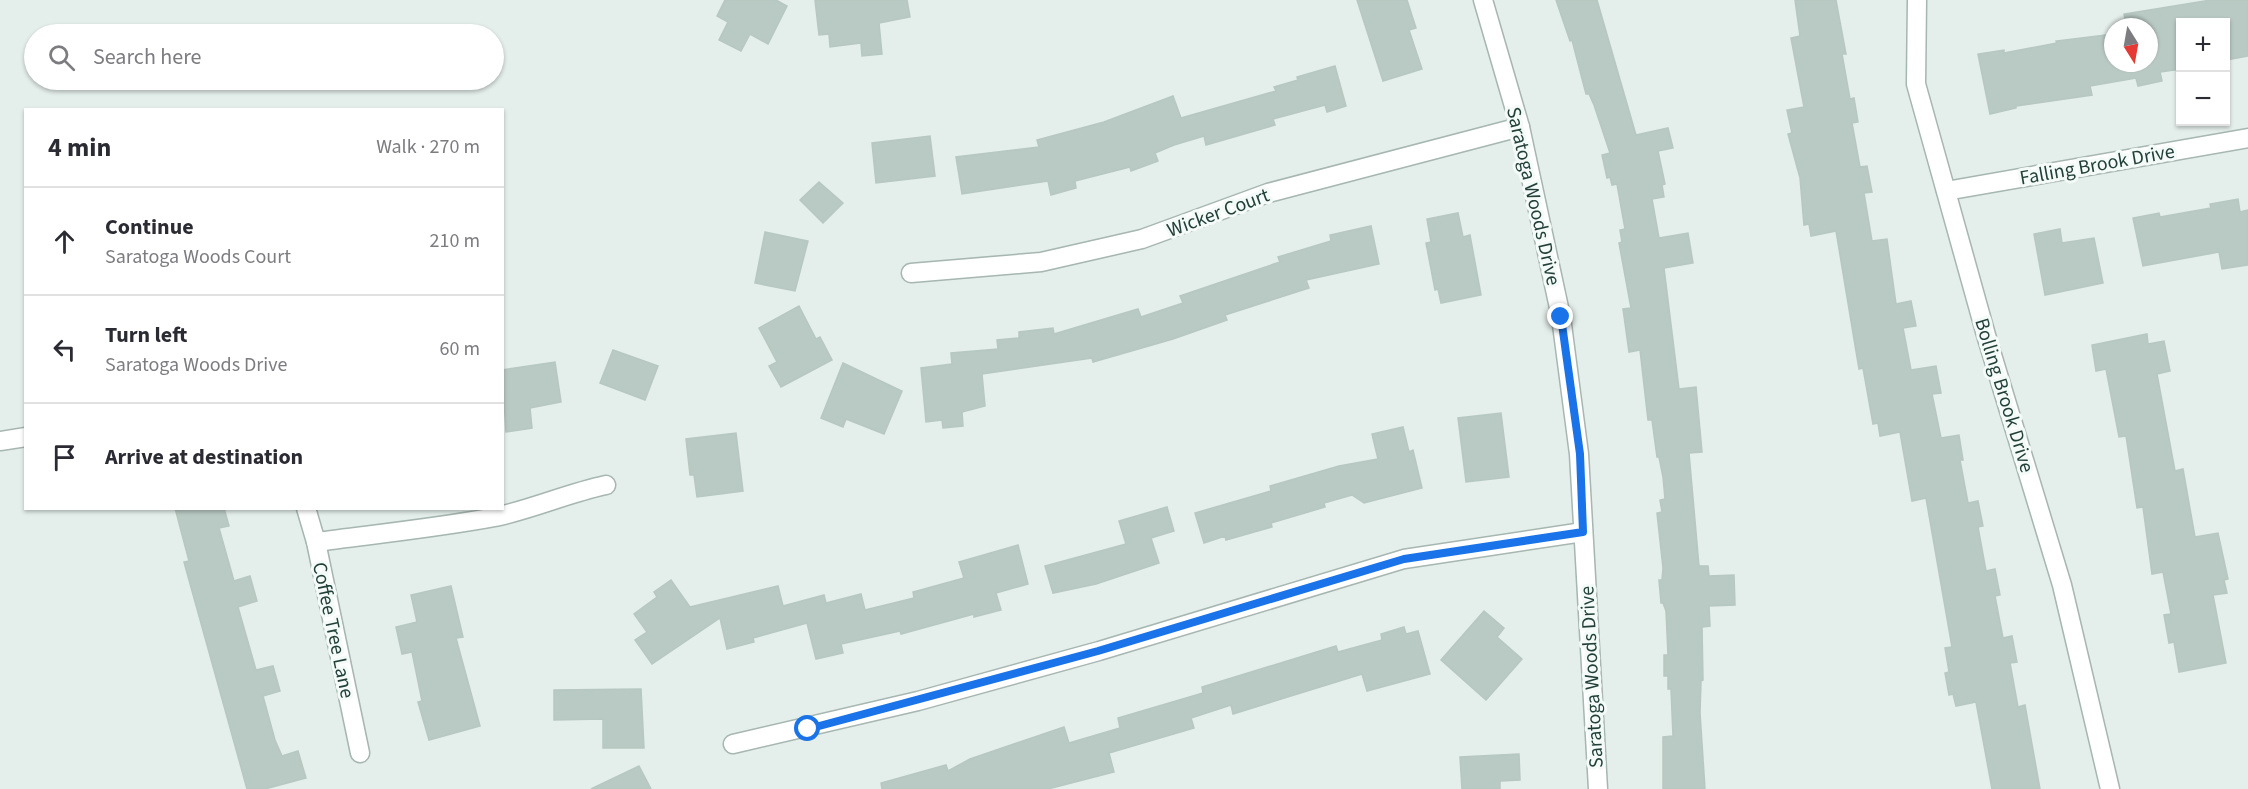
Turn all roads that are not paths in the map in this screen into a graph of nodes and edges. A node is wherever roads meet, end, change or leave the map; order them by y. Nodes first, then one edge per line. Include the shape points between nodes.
1 (1483, 0) edge
2 (1917, 0) edge
3 (1520, 127) junction
4 (2248, 138) edge
5 (1946, 191) junction
6 (911, 273) dead end
7 (24, 437) edge
8 (0, 441) edge
9 (606, 485) dead end
10 (307, 510) edge
11 (1583, 532) junction
12 (316, 542) junction
13 (733, 744) dead end
14 (360, 753) dead end
15 (1598, 789) edge
16 (2110, 789) edge

1 - 3 street, Saratoga Woods Drive
2 - 5 street, Bolling Brook Drive via 1916,84
3 - 6 street, Wicker Court via 1268,193 1142,239 1041,262
3 - 11 street, Saratoga Woods Drive via 1561,317 1580,454
4 - 5 street, Falling Brook Drive
5 - 16 street, Bolling Brook Drive via 2062,585
7 - 8 street
9 - 12 street via 495,517
10 - 12 street, Coffee Tree Lane
11 - 13 street via 1404,559 918,701
11 - 15 street, Saratoga Woods Drive
12 - 14 street, Coffee Tree Lane

